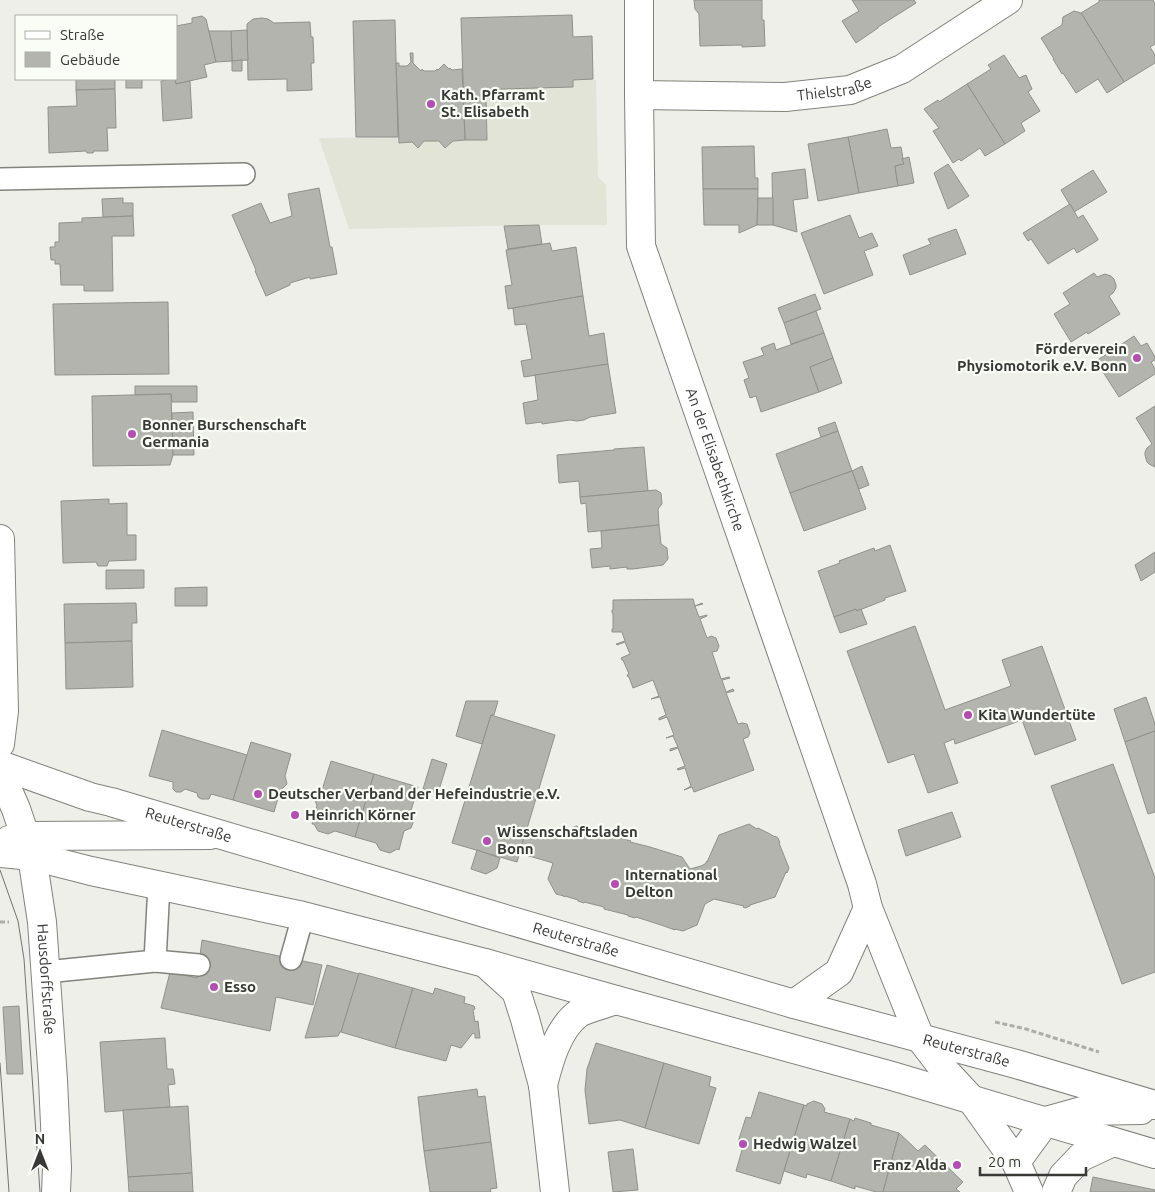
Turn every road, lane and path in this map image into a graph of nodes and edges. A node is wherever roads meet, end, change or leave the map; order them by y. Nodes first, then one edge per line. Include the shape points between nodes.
1 (639, 0) edge
2 (1008, 0) edge
3 (639, 95) junction
4 (244, 174) dead end
5 (0, 179) edge
6 (0, 539) edge
7 (0, 744) edge
8 (0, 765) edge
9 (0, 772) edge
10 (222, 835) junction
11 (19, 845) edge
12 (0, 853) edge
13 (159, 885) junction
14 (868, 908) junction
15 (303, 916) junction
16 (0, 922) edge
17 (10, 922) dead end
18 (291, 959) dead end
19 (155, 961) junction
20 (485, 963) junction
21 (199, 965) dead end
22 (46, 972) junction
23 (616, 1000) junction
24 (794, 1004) junction
25 (920, 1038) junction
26 (543, 1085) junction
27 (971, 1100) junction
28 (1155, 1105) edge
29 (1155, 1110) edge
30 (1046, 1122) junction
31 (1113, 1142) junction
32 (1155, 1154) edge
33 (1016, 1162) junction
34 (56, 1192) edge
35 (555, 1192) edge
36 (1029, 1192) edge
37 (1056, 1192) edge

1 - 3 main road, An der Elisabethkirche
2 - 3 main road, Thielstraße via 902,69 850,90 785,97
3 - 14 main road, An der Elisabethkirche via 641,246
4 - 5 lane
6 - 7 main road via 4,711
8 - 10 main road, Reuterstraße via 90,797
9 - 11 main road, Hausdorffstraße
10 - 11 main road
10 - 24 main road, Reuterstraße
11 - 12 main road
11 - 13 main road via 91,871
11 - 22 main road, Hausdorffstraße via 42,922
13 - 15 main road
13 - 19 lane
14 - 24 main road via 839,972
14 - 25 main road, An der Elisabethkirche
15 - 18 lane
15 - 20 main road
16 - 17 path
19 - 21 lane
19 - 22 lane
20 - 23 main road
20 - 26 main road via 516,991
22 - 34 main road, Hausdorffstraße via 54,1080
23 - 26 main road via 580,1013 563,1030
23 - 27 main road
24 - 25 main road, Reuterstraße
25 - 27 main road, An der Elisabethkirche
25 - 28 main road, Reuterstraße
26 - 35 main road
27 - 30 main road
27 - 33 main road, An der Elisabethkirche
29 - 30 main road via 1082,1111
30 - 31 main road
30 - 33 main road
31 - 32 main road
31 - 37 main road via 1080,1157 1063,1176
33 - 36 main road, An der Elisabethkirche

